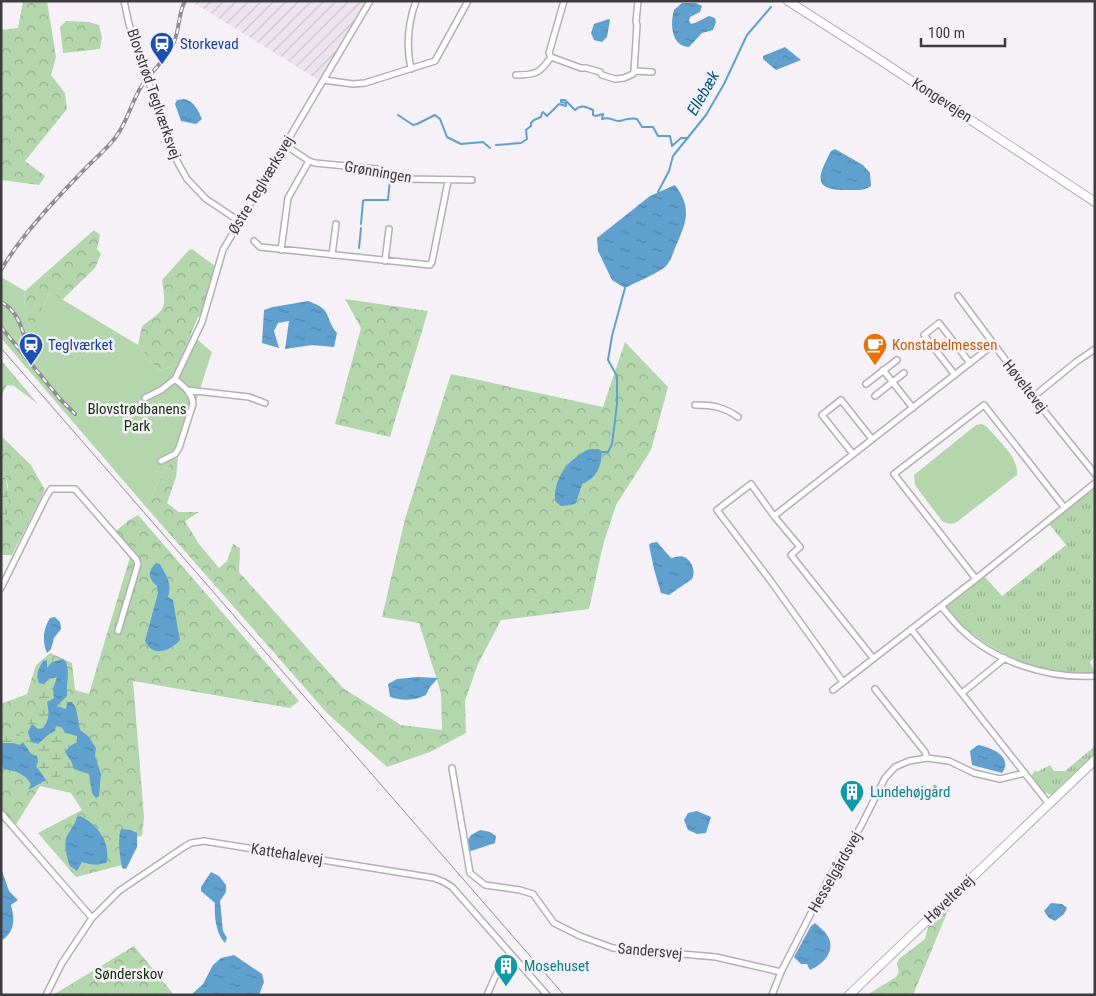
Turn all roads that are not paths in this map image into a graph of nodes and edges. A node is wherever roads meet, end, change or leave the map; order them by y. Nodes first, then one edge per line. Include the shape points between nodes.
1 (124, 1) edge
2 (370, 1) edge
3 (416, 1) edge
4 (468, 1) edge
5 (564, 1) edge
6 (638, 1) edge
7 (788, 1) edge
8 (551, 57) junction
9 (411, 69) junction
10 (634, 71) junction
11 (652, 72) dead end
12 (516, 75) dead end
13 (324, 80) junction
14 (285, 145) junction
15 (309, 161) junction
16 (472, 180) dead end
17 (448, 181) junction
18 (1095, 202) edge
19 (239, 221) junction
20 (336, 224) dead end
21 (389, 230) dead end
22 (254, 241) dead end
23 (282, 250) junction
24 (332, 255) junction
25 (385, 261) junction
26 (958, 296) dead end
27 (994, 344) junction
28 (1095, 349) edge
29 (897, 360) dead end
30 (970, 363) junction
31 (883, 370) junction
32 (904, 374) dead end
33 (955, 375) junction
34 (175, 379) junction
35 (893, 382) junction
36 (866, 384) dead end
37 (187, 390) junction
38 (875, 396) dead end
39 (1033, 397) junction
40 (146, 398) dead end
41 (265, 402) dead end
42 (695, 405) dead end
43 (912, 408) junction
44 (738, 417) dead end
45 (872, 440) junction
46 (853, 454) junction
47 (161, 461) dead end
48 (1095, 474) edge
49 (1095, 483) edge
50 (1064, 507) junction
51 (774, 516) junction
52 (976, 579) junction
53 (1, 588) edge
54 (941, 606) junction
55 (911, 629) junction
56 (118, 631) dead end
57 (873, 658) junction
58 (1005, 658) junction
59 (1095, 676) edge
60 (843, 682) junction
61 (876, 689) dead end
62 (833, 690) dead end
63 (962, 693) junction
64 (927, 758) junction
65 (1095, 760) edge
66 (452, 768) dead end
67 (1025, 773) junction
68 (1049, 804) junction
69 (1, 813) edge
70 (92, 918) junction
71 (513, 957) junction
72 (781, 972) junction
73 (46, 995) edge
74 (487, 995) edge
75 (547, 995) edge
76 (772, 995) edge
77 (849, 995) edge

1 - 19 street, Blovstrød Teglværksvej via 173,154 188,179 206,199
2 - 13 street, Østre Teglværksvej
3 - 9 street via 410,23
4 - 9 street via 435,61
5 - 8 street via 549,52
6 - 10 street
7 - 18 main road, Kongevejen
8 - 10 street via 615,79 627,78
8 - 12 street via 541,71
9 - 13 street via 353,84
10 - 11 street
13 - 14 street, Østre Teglværksvej
14 - 15 street, Grønningen
14 - 19 street, Østre Teglværksvej
15 - 17 street, Grønningen via 377,169 408,179
15 - 23 street via 288,198
16 - 17 street, Grønningen
17 - 25 street via 430,265
19 - 34 street, Østre Teglværksvej via 223,250 202,322
20 - 24 street
21 - 25 street
22 - 23 street via 260,247
23 - 24 street
24 - 25 street
26 - 27 street, Høveltevej
27 - 30 street
27 - 39 street, Høveltevej
28 - 39 street
29 - 31 street
30 - 33 street
30 - 33 street via 939,323 924,335
31 - 35 street
31 - 36 street
32 - 35 street
33 - 43 street
34 - 37 street
34 - 40 street, Østre Teglværksvej
35 - 38 street
35 - 43 street
37 - 41 street via 249,397
37 - 47 street via 193,404 179,448 175,454
39 - 48 street, Høveltevej
42 - 44 street via 713,405
43 - 45 street
45 - 46 street
45 - 46 street via 841,400 822,415
46 - 51 street
49 - 50 street
50 - 52 street
50 - 52 street via 984,405 894,474
51 - 57 street via 800,547 791,554
51 - 60 street via 751,484 717,510
52 - 54 street
53 - 56 street via 51,489 75,489 138,564
54 - 55 street
54 - 58 street via 961,629
55 - 57 street
55 - 63 street
57 - 60 street
58 - 59 street via 1058,675
58 - 63 street
60 - 62 street
61 - 64 street
63 - 67 street
64 - 67 street, Hesselgårdsvej via 1000,779
64 - 72 street, Hesselgårdsvej via 910,760 885,778
65 - 68 main road, Høveltevej
66 - 72 street, Sandersvej via 470,873 486,885 534,894 554,923 613,948 716,957
67 - 68 street
68 - 77 main road, Høveltevej
69 - 70 street
70 - 71 street, Kattehalevej via 119,891 191,842 204,841 434,878 452,888
70 - 73 street, Kattehalevej via 62,963
71 - 74 street via 498,968
71 - 75 street, Kattehalevej
72 - 76 street, Hesselgårdsvej

